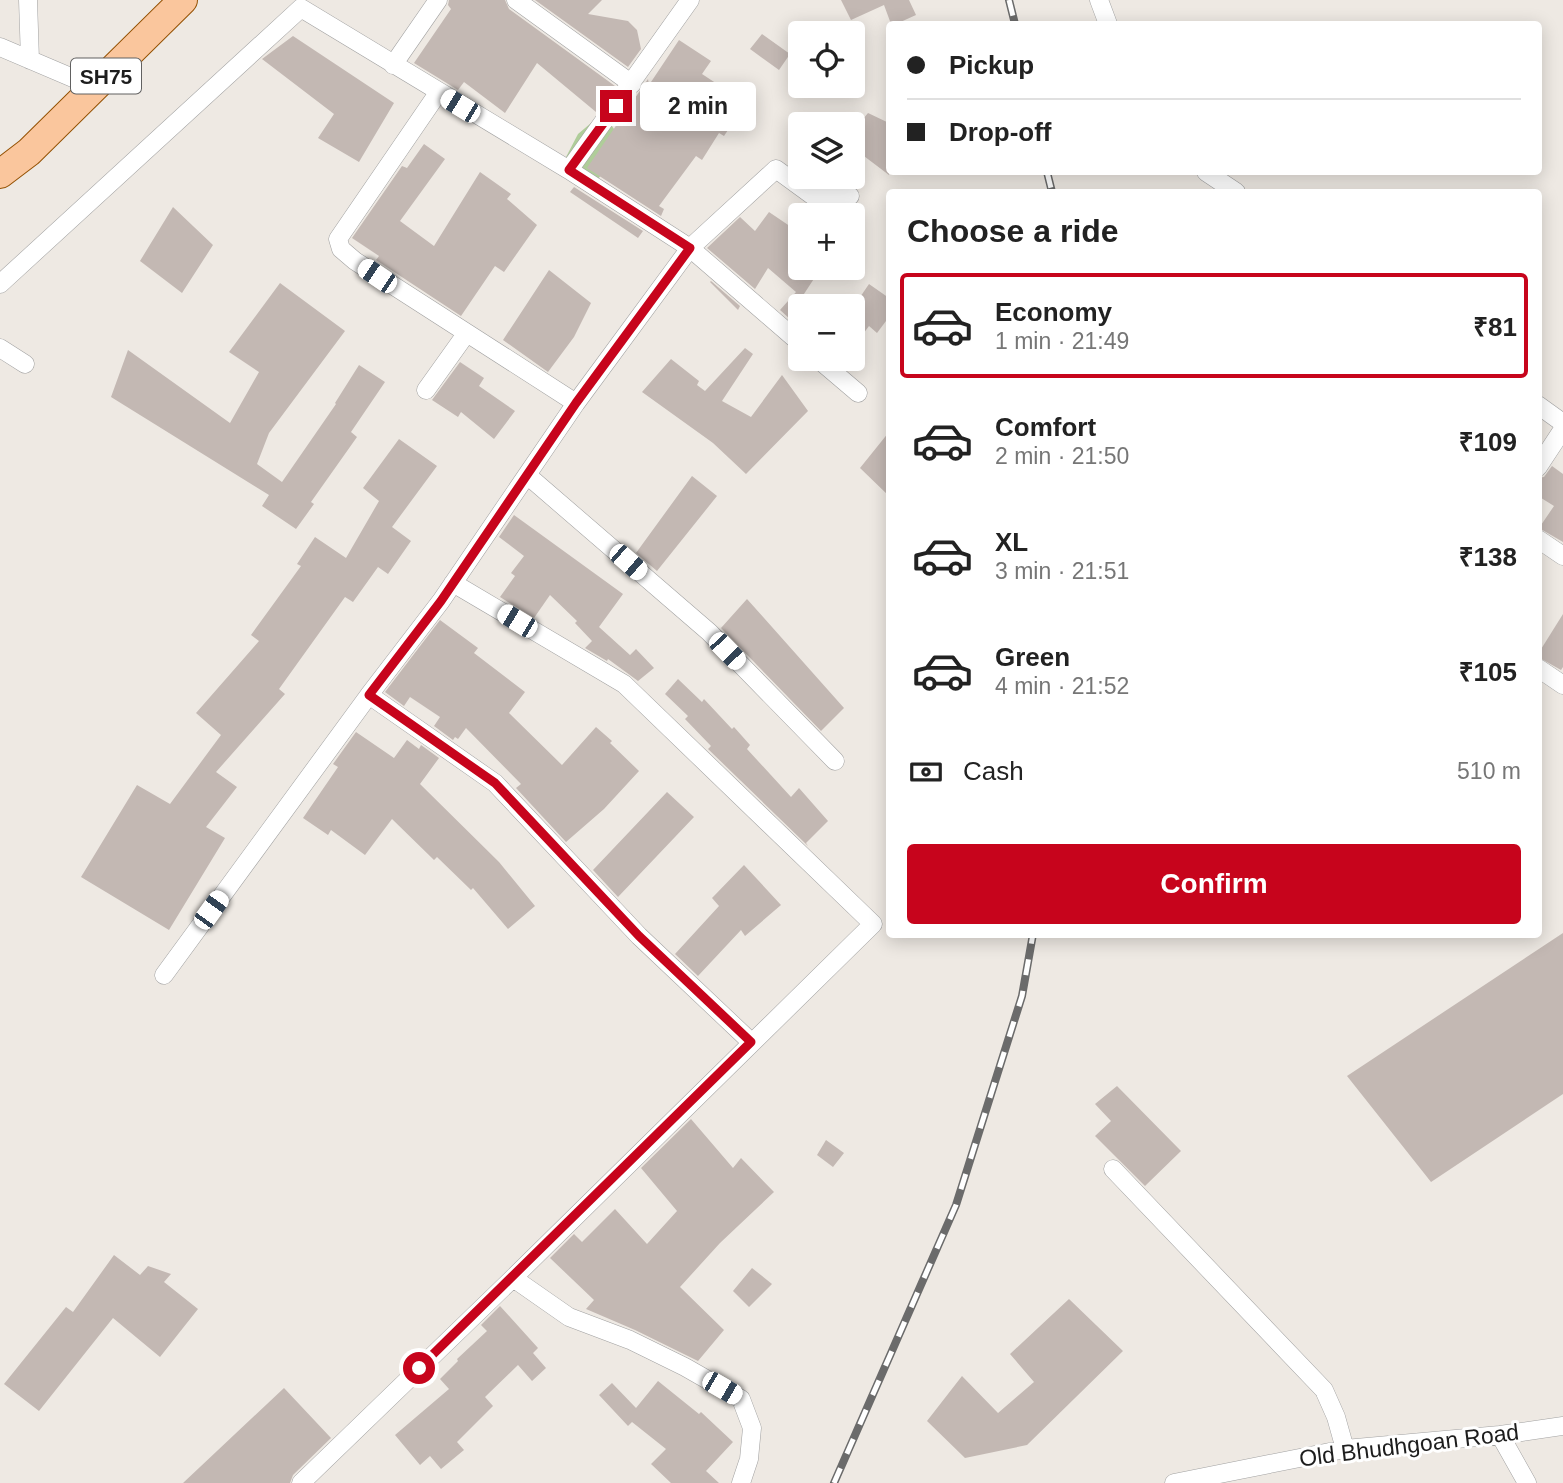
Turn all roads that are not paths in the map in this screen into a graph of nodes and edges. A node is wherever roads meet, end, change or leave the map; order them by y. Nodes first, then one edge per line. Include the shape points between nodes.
1 (28, 0) edge
2 (183, 0) edge
3 (439, 0) edge
4 (516, 0) edge
5 (690, 0) edge
6 (1099, 0) edge
7 (1107, 21) edge
8 (0, 47) edge
9 (30, 60) junction
10 (393, 65) junction
11 (632, 84) junction
12 (94, 87) junction
13 (438, 93) junction
14 (569, 170) junction
15 (0, 174) edge
16 (1210, 175) edge
17 (1232, 189) edge
18 (850, 197) dead end
19 (690, 248) junction
20 (0, 284) edge
21 (788, 333) edge
22 (466, 334) junction
23 (0, 348) edge
24 (25, 364) dead end
25 (832, 371) edge
26 (426, 390) dead end
27 (858, 393) dead end
28 (576, 403) junction
29 (1542, 408) edge
30 (1563, 423) edge
31 (1563, 429) edge
32 (1542, 461) edge
33 (527, 475) junction
34 (1542, 542) edge
35 (1563, 556) edge
36 (453, 583) junction
37 (1542, 670) edge
38 (1563, 685) edge
39 (369, 695) junction
40 (835, 761) dead end
41 (164, 975) dead end
42 (751, 1042) junction
43 (1113, 1169) dead end
44 (513, 1278) junction
45 (1563, 1426) edge
46 (1500, 1435) junction
47 (1345, 1449) junction
48 (300, 1483) edge
49 (741, 1483) edge
50 (1174, 1483) edge
51 (1527, 1483) edge

1 - 9 street
2 - 12 main road, SH75
3 - 10 street
4 - 11 street
5 - 11 street
6 - 7 street
8 - 9 street
9 - 12 street
10 - 13 street
10 - 20 street via 301,8
11 - 14 street
12 - 15 main road, SH75 via 29,152
13 - 14 street
13 - 22 street via 338,239 341,249 355,261
14 - 19 street
16 - 17 street
18 - 19 street via 813,196 776,169
19 - 21 street
19 - 28 street
22 - 26 street
22 - 28 street
23 - 24 street
25 - 27 street
28 - 33 street
29 - 30 street
31 - 32 street
33 - 36 street
33 - 40 street via 709,632
34 - 35 street
36 - 39 street
36 - 42 street via 624,684 873,924
37 - 38 street
39 - 41 street
39 - 42 street via 495,783 639,936
42 - 44 street
43 - 47 street via 1324,1390
44 - 48 street
44 - 49 street via 569,1317 630,1340 741,1399 752,1428
45 - 46 street, Old Bhudhgoan Road
46 - 47 street, Old Bhudhgoan Road
46 - 51 street
47 - 50 street, Old Bhudhgoan Road

